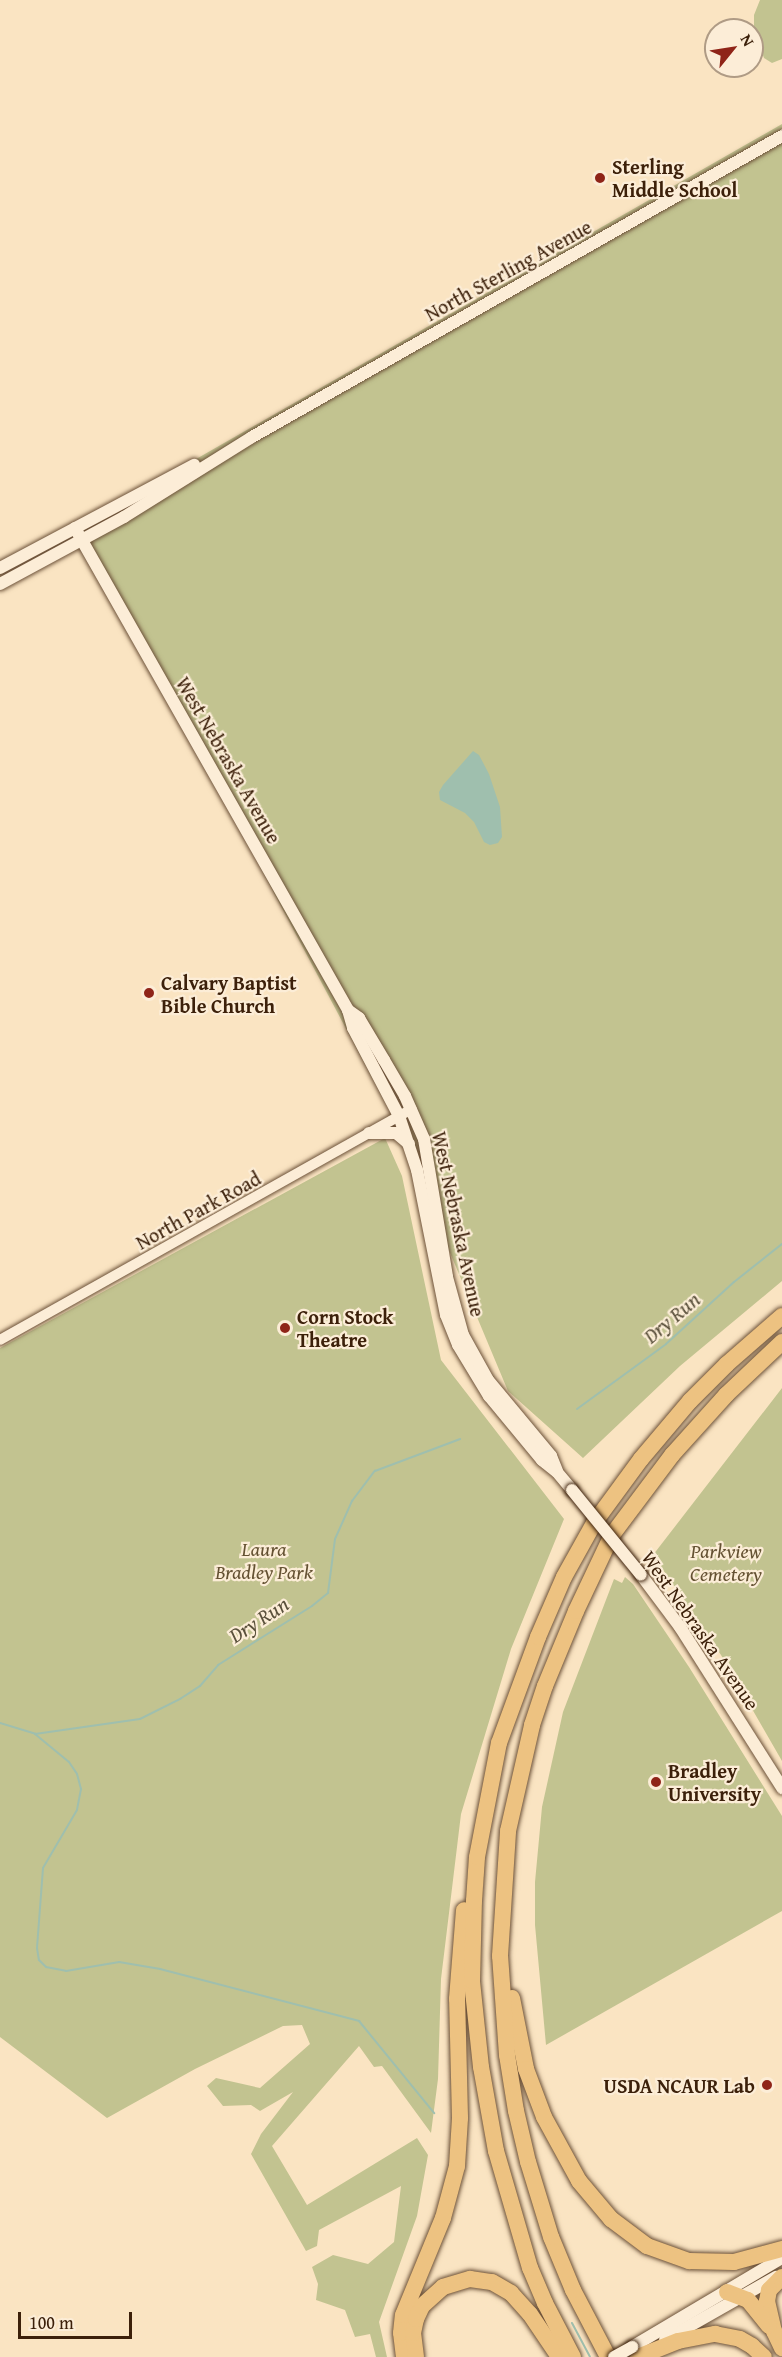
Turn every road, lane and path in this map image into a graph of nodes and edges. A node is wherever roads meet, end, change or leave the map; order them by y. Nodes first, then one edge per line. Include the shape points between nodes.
1 (782, 136) edge
2 (252, 437) junction
3 (75, 528) junction
4 (81, 541) junction
5 (0, 568) edge
6 (0, 584) edge
7 (348, 1010) junction
8 (412, 1109) junction
9 (399, 1116) junction
10 (369, 1133) junction
11 (410, 1145) junction
12 (782, 1316) edge
13 (0, 1340) edge
14 (782, 1342) edge
15 (557, 1472) junction
16 (524, 1767) junction
17 (782, 1788) edge
18 (477, 1857) junction
19 (542, 2209) junction
20 (782, 2249) edge
21 (782, 2258) edge
22 (782, 2275) edge
23 (734, 2294) junction
24 (774, 2331) junction
25 (782, 2348) edge
26 (633, 2355) edge
27 (404, 2357) edge
28 (416, 2357) edge
29 (559, 2357) edge
30 (573, 2357) edge
31 (608, 2357) edge
32 (614, 2357) edge
33 (764, 2357) edge

1 - 2 main road, North Sterling Avenue
2 - 3 main road, North Sterling Avenue
2 - 4 main road, North Sterling Avenue
3 - 4 main road, West Nebraska Avenue
3 - 5 main road, North Sterling Avenue
4 - 6 main road, North Sterling Avenue
4 - 7 main road, West Nebraska Avenue
7 - 8 main road, West Nebraska Avenue via 359,1018
7 - 9 main road, West Nebraska Avenue via 353,1028
8 - 9 street, North Park Road
8 - 15 main road, West Nebraska Avenue via 430,1161 447,1277 463,1335 488,1380 551,1456
9 - 10 street, North Park Road
9 - 11 main road, West Nebraska Avenue
10 - 11 main road via 396,1134
10 - 13 street, North Park Road
11 - 15 main road, West Nebraska Avenue via 446,1316 458,1345 489,1396 542,1460
12 - 18 highway via 712,1379 656,1441 619,1487 580,1546 542,1627 509,1712 499,1743
14 - 16 highway via 678,1448 612,1535 552,1667 532,1725
15 - 17 main road, West Nebraska Avenue, bridge via 641,1575 710,1673
16 - 19 highway via 506,1841 500,1956 508,2067
16 - 20 highway via 526,1779 512,1904 512,1993 530,2082 558,2147 605,2213 627,2233 660,2252 689,2261 723,2263
18 - 27 highway via 466,1891 460,1955 457,2166 443,2218 403,2315
18 - 30 highway via 472,1981 481,2067 496,2151 530,2268
19 - 26 highway via 571,2271
19 - 31 highway via 573,2290
21 - 23 main road
22 - 23 main road
22 - 24 highway via 767,2297
23 - 24 highway via 751,2302
23 - 26 main road
24 - 25 highway
26 - 32 main road, bridge
26 - 33 highway via 715,2334 740,2339
28 - 29 highway via 414,2326 426,2301 442,2287 470,2279 489,2281 512,2293

